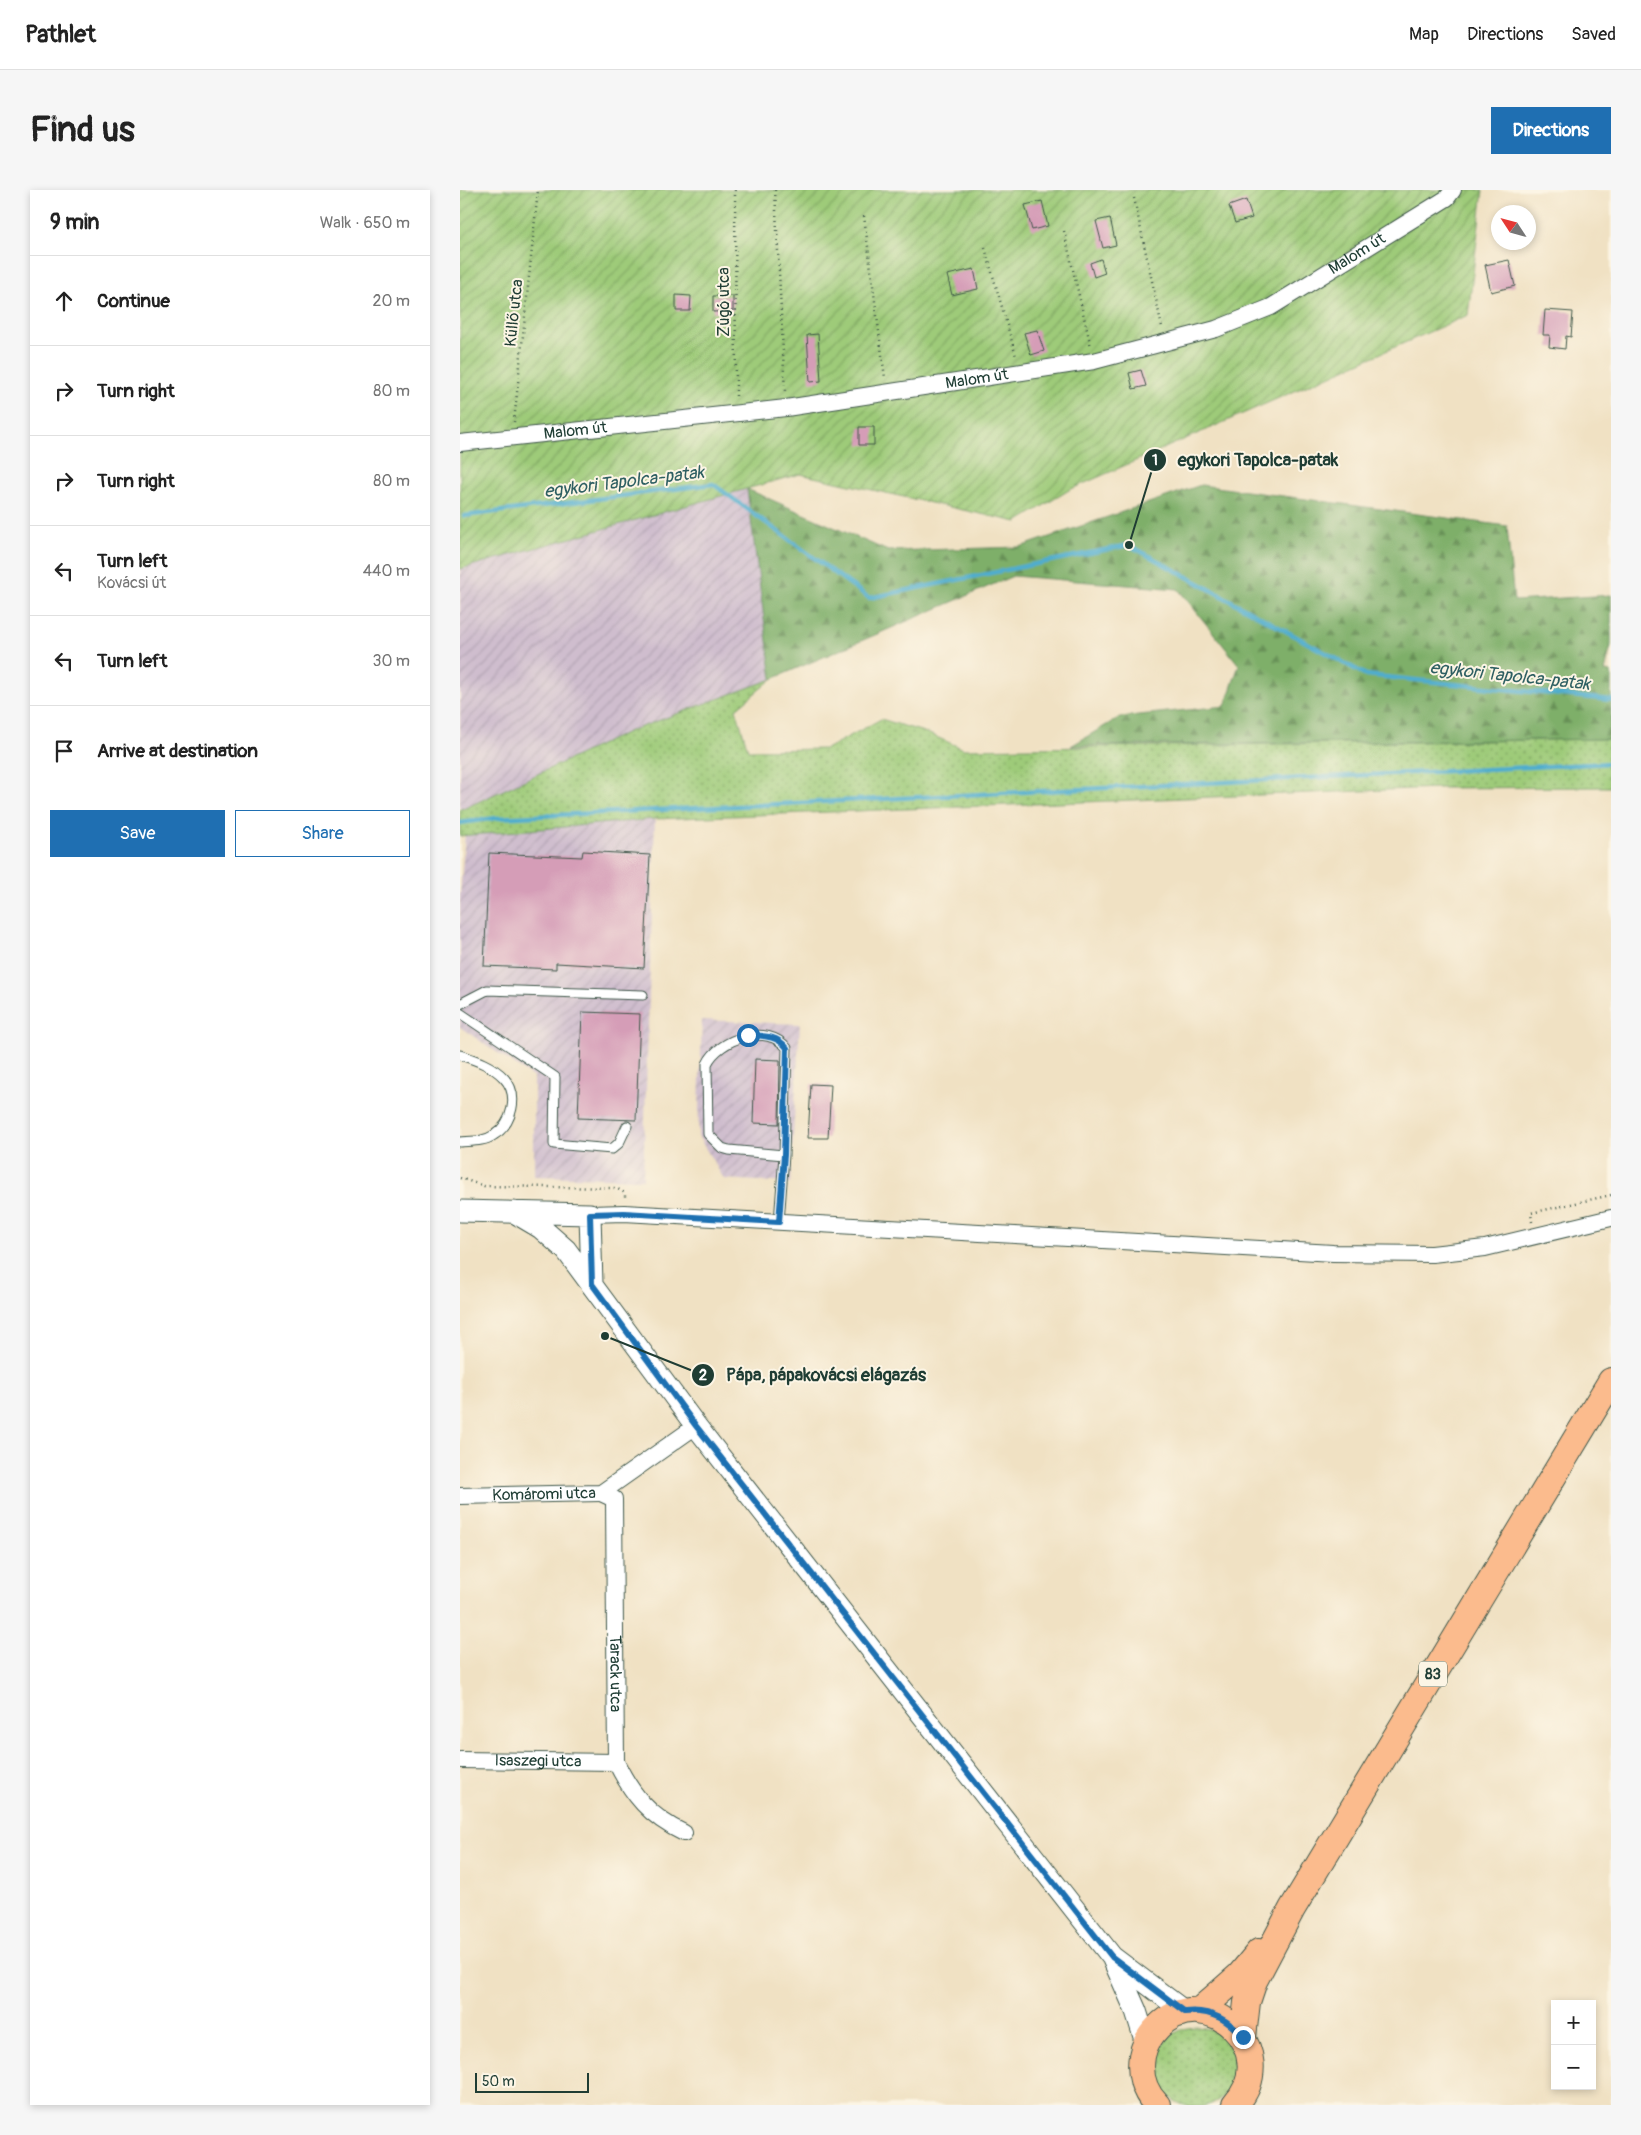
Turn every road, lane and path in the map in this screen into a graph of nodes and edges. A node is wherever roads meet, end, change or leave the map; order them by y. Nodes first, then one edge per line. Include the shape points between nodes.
1 (538, 190) edge
2 (735, 190) edge
3 (774, 190) edge
4 (1453, 190) edge
5 (1134, 198) dead end
6 (864, 216) dead end
7 (1064, 231) dead end
8 (985, 248) dead end
9 (1166, 343) junction
10 (1094, 361) junction
11 (1021, 372) junction
12 (888, 394) junction
13 (786, 408) junction
14 (736, 413) junction
15 (512, 439) junction
16 (460, 443) edge
17 (643, 996) dead end
18 (460, 1004) edge
19 (460, 1013) edge
20 (460, 1055) edge
21 (627, 1126) dead end
22 (460, 1142) edge
23 (784, 1155) junction
24 (460, 1178) edge
25 (1611, 1195) edge
26 (460, 1211) edge
27 (514, 1212) junction
28 (583, 1213) junction
29 (624, 1213) junction
30 (1611, 1218) edge
31 (779, 1222) junction
32 (1534, 1236) junction
33 (566, 1250) junction
34 (592, 1284) junction
35 (1611, 1381) edge
36 (696, 1426) junction
37 (601, 1493) junction
38 (460, 1496) edge
39 (460, 1760) edge
40 (616, 1762) junction
41 (684, 1833) dead end
42 (1292, 1909) junction
43 (1112, 1957) junction
44 (1192, 2012) junction
45 (1243, 2037) junction
46 (1146, 2043) junction
47 (1150, 2100) edge
48 (1235, 2105) edge

1 - 15 path, Küllő utca
2 - 14 path, Zúgó utca
3 - 13 path
4 - 9 street, Malom út via 1447,198 1271,307 1216,329
5 - 9 path
6 - 12 path
7 - 10 path
8 - 11 path
9 - 10 street, Malom út
10 - 11 street, Malom út
11 - 12 street, Malom út
12 - 13 street, Malom út
13 - 14 street, Malom út
14 - 15 street, Malom út
15 - 16 street, Malom út
17 - 18 lane via 487,990
19 - 21 lane via 555,1077 554,1144 612,1149 620,1144
20 - 22 lane via 497,1071 506,1079 513,1098 512,1109 501,1129 478,1141
23 - 23 lane via 729,1150 722,1148 708,1134 707,1064 711,1055 748,1035 773,1037 782,1040 787,1048
23 - 31 lane
24 - 29 path via 484,1186 616,1188 625,1193
25 - 32 path via 1531,1212
26 - 27 street
27 - 28 street
27 - 33 street via 541,1228
28 - 29 street
28 - 33 street via 565,1228
28 - 34 street
29 - 31 street
30 - 32 street
31 - 32 street via 1333,1253 1432,1254 1485,1248
33 - 34 street
34 - 36 street
35 - 42 main road, 83
36 - 37 street, Komáromi utca
36 - 43 street
37 - 38 street, Komáromi utca
37 - 40 street, Tarack utca via 614,1499
39 - 40 street, Isaszegi utca
40 - 41 street, Tarack utca via 652,1815
42 - 44 main road, 83 via 1240,1975
42 - 45 main road, 83 via 1254,1981 1247,2002
43 - 44 street
43 - 46 street
44 - 45 main road via 1224,2019
44 - 46 main road, 83 via 1162,2023
45 - 48 main road, 83 via 1249,2053 1250,2078
46 - 47 main road, 83 via 1141,2062

